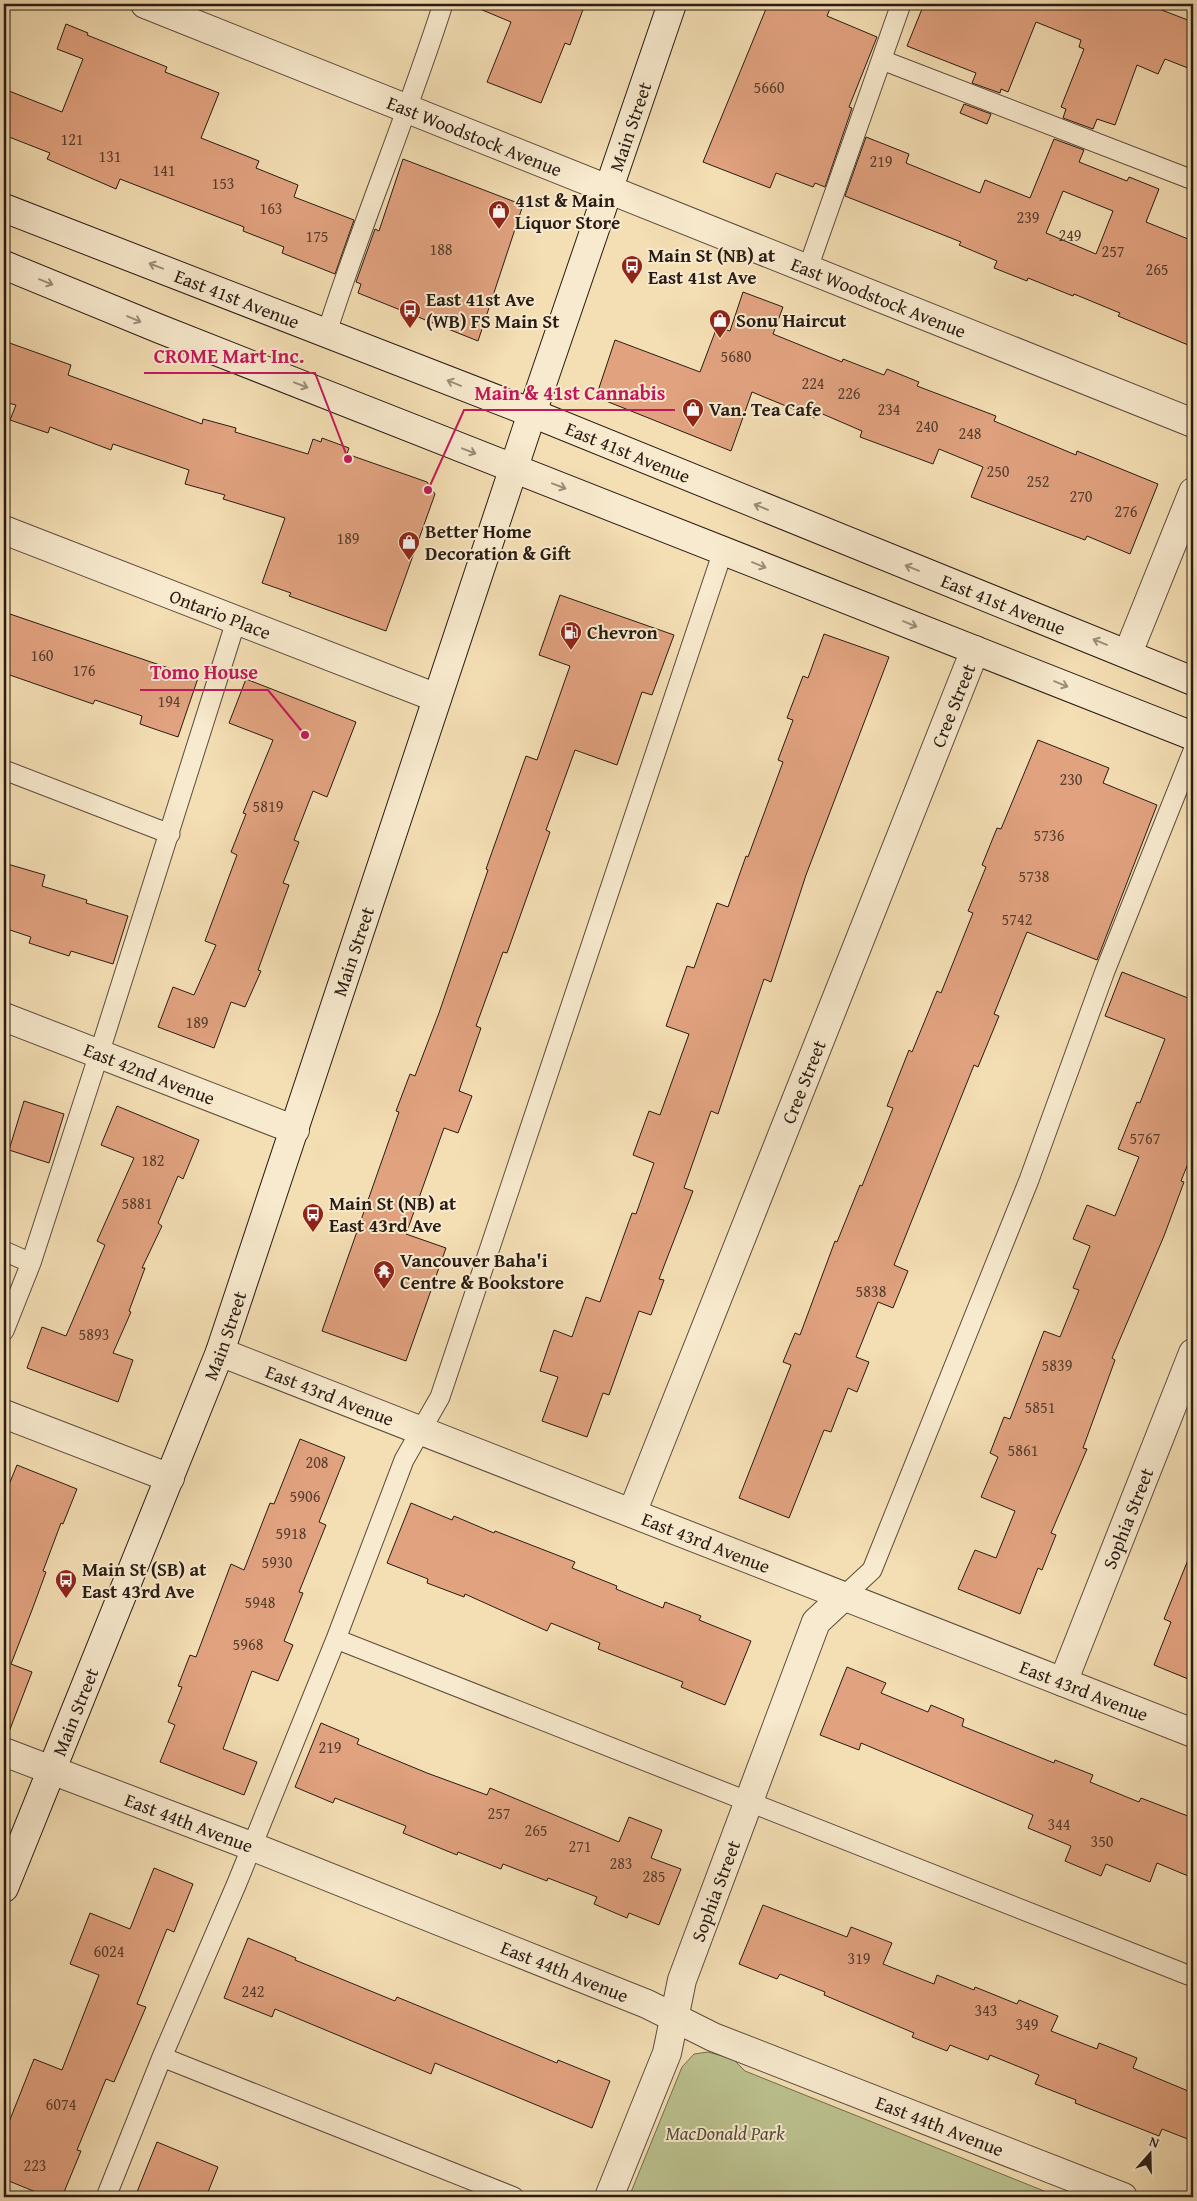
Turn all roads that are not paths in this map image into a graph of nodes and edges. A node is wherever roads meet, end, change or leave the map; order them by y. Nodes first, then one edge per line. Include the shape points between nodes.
1 (146, 4) edge
2 (443, 4) edge
3 (672, 4) edge
4 (901, 4) edge
5 (882, 60) junction
6 (405, 110) junction
7 (1193, 180) edge
8 (608, 190) junction
9 (4, 208) edge
10 (4, 265) edge
11 (808, 268) junction
12 (327, 332) junction
13 (532, 413) junction
14 (1193, 423) edge
15 (513, 468) junction
16 (1193, 492) edge
17 (4, 530) edge
18 (723, 550) junction
19 (236, 621) junction
20 (975, 650) junction
21 (1128, 653) junction
22 (1193, 681) edge
23 (438, 698) junction
24 (1193, 736) edge
25 (1193, 751) edge
26 (4, 770) edge
27 (170, 834) junction
28 (4, 1017) edge
29 (99, 1054) junction
30 (295, 1130) junction
31 (4, 1251) edge
32 (31, 1263) junction
33 (4, 1331) edge
34 (220, 1352) junction
35 (1193, 1353) edge
36 (4, 1414) edge
37 (422, 1430) junction
38 (170, 1478) junction
39 (632, 1513) junction
40 (844, 1596) junction
41 (336, 1638) junction
42 (1063, 1682) junction
43 (1193, 1733) edge
44 (4, 1752) edge
45 (51, 1771) junction
46 (750, 1803) junction
47 (251, 1846) junction
48 (4, 1888) edge
49 (1193, 1977) edge
50 (674, 2017) junction
51 (162, 2057) junction
52 (106, 2197) edge
53 (514, 2197) edge
54 (609, 2197) edge
55 (1123, 2197) edge

1 - 6 street, East Woodstock Avenue
2 - 6 lane via 421,73
3 - 8 street, Main Street
4 - 5 lane
5 - 7 lane
5 - 11 lane
6 - 8 street, East Woodstock Avenue
6 - 12 lane
8 - 11 street, East Woodstock Avenue
8 - 13 street, Main Street
12 -> 9 street, East 41st Avenue
10 -> 15 street
11 - 14 street, East Woodstock Avenue
13 -> 12 street, East 41st Avenue
13 - 15 street, Main Street
21 -> 13 street, East 41st Avenue
15 -> 18 street
15 - 23 street, Main Street
16 - 21 street
17 - 19 street, Ontario Place
18 -> 20 street
18 - 37 lane via 440,1397
19 - 23 street, Ontario Place
19 - 27 lane
20 -> 24 street
20 - 39 street, Cree Street
21 - 22 street, East 41st Avenue
23 - 30 street, Main Street
25 - 40 lane via 1105,971 1030,1180 872,1570
26 - 27 lane
27 - 29 lane
28 - 29 street, East 42nd Avenue
29 - 30 street, East 42nd Avenue
29 - 32 lane
30 - 34 street, Main Street
31 - 32 lane
32 - 33 lane
34 - 37 street, East 43rd Avenue
34 - 38 street, Main Street
35 - 42 street, Sophia Street
36 - 38 street
37 - 39 street, East 43rd Avenue
37 - 41 lane via 404,1460
38 - 45 street, Main Street
39 - 40 street, East 43rd Avenue
40 - 42 street, East 43rd Avenue
40 - 46 street, Sophia Street via 816,1622
41 - 46 lane
41 - 47 lane
42 - 43 street, East 43rd Avenue
44 - 45 street, East 44th Avenue
45 - 47 street, East 44th Avenue
45 - 48 street, Main Street
46 - 49 lane
46 - 50 street, Sophia Street via 682,1980
47 - 50 street, East 44th Avenue
47 - 51 lane
50 - 54 street, Sophia Street via 667,2054
50 - 55 street, East 44th Avenue via 713,2037
51 - 52 lane
51 - 53 lane

